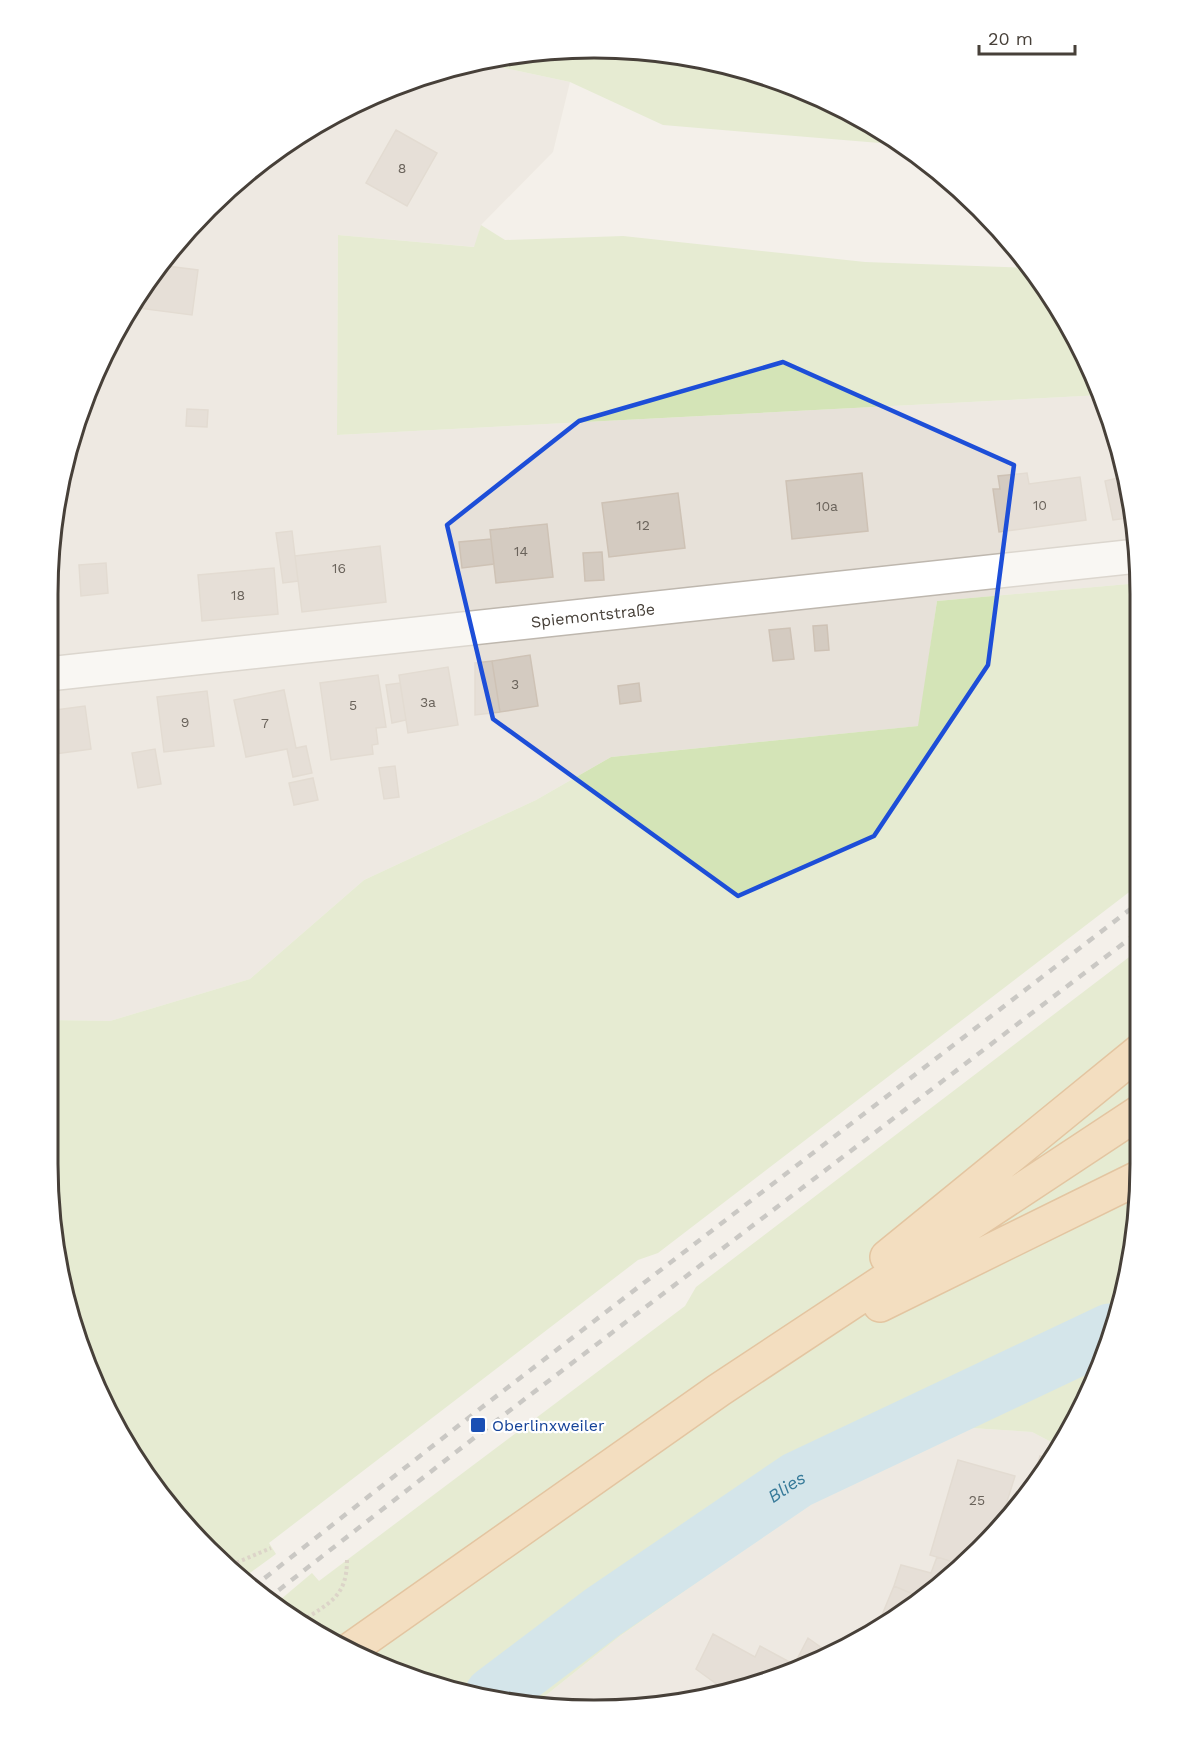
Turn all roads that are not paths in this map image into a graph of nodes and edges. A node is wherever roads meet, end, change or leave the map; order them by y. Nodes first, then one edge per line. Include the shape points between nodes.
1 (1129, 557) edge
2 (58, 673) edge
3 (1130, 1059) edge
4 (1130, 1118) edge
5 (1130, 1182) edge
6 (719, 1390) junction
7 (357, 1645) edge

1 - 2 street, Spiemontstraße
3 - 6 highway
4 - 6 highway
5 - 6 highway via 901,1294
6 - 7 highway

